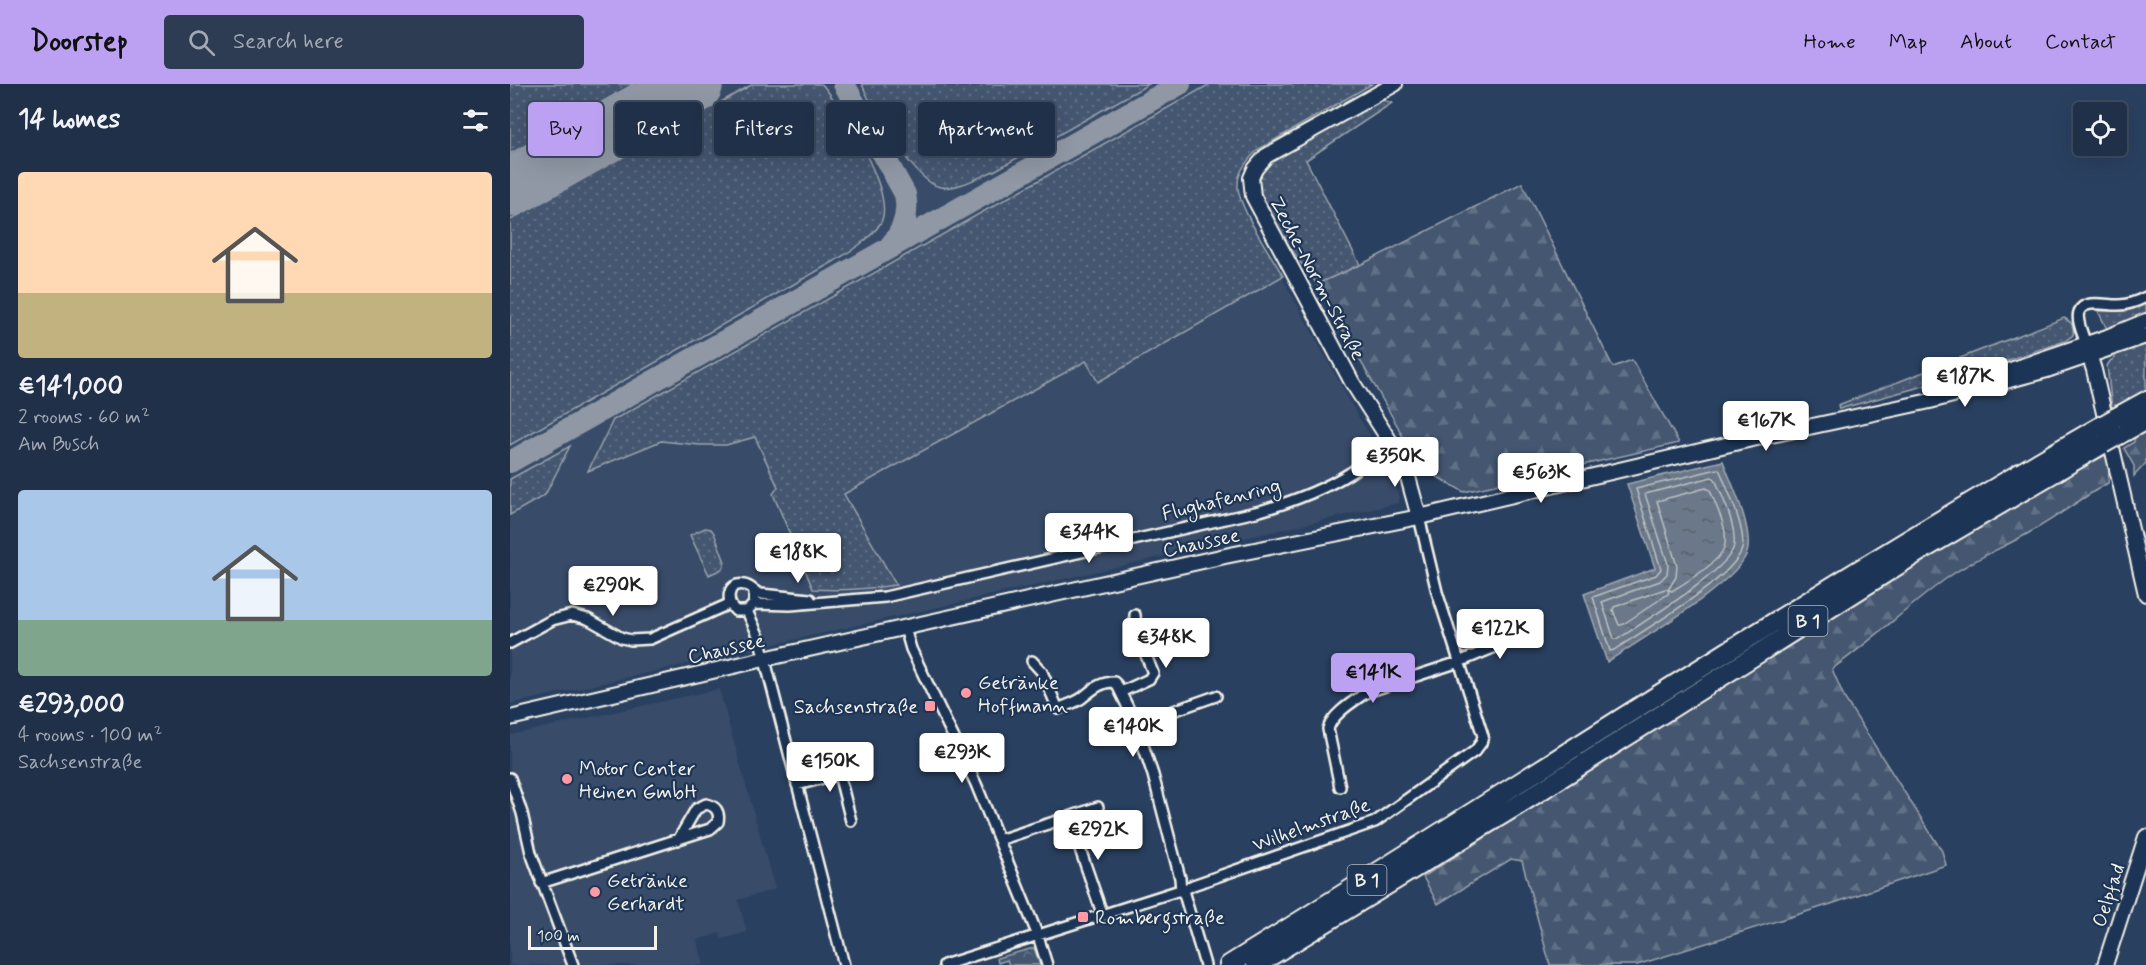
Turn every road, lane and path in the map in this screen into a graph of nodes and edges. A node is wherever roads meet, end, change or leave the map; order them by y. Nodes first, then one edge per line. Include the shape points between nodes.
1 (1395, 84) edge
2 (2146, 297) edge
3 (2146, 321) edge
4 (2146, 336) edge
5 (2088, 350) junction
6 (2146, 401) edge
7 (2146, 420) edge
8 (2117, 426) junction
9 (2101, 436) junction
10 (1391, 443) junction
11 (1419, 517) junction
12 (754, 592) junction
13 (2146, 594) edge
14 (836, 602) junction
15 (729, 604) junction
16 (751, 608) junction
17 (1135, 615) dead end
18 (905, 628) junction
19 (1531, 632) dead end
20 (510, 643) edge
21 (764, 659) junction
22 (1032, 661) dead end
23 (1459, 662) junction
24 (1120, 692) junction
25 (1216, 696) dead end
26 (510, 718) edge
27 (1136, 724) junction
28 (510, 778) edge
29 (797, 784) junction
30 (1340, 787) dead end
31 (1098, 807) dead end
32 (1069, 817) junction
33 (851, 821) dead end
34 (2146, 837) edge
35 (678, 840) junction
36 (999, 840) junction
37 (541, 883) junction
38 (1181, 891) junction
39 (1102, 916) junction
40 (1038, 936) junction
41 (573, 965) edge
42 (844, 965) edge
43 (944, 965) edge
44 (1047, 965) edge
45 (1205, 965) edge
46 (1229, 965) edge
47 (1256, 965) edge
48 (2105, 965) edge

1 - 10 main road, Zeche-Norm-Straße via 1266,156 1251,178 1253,196 1266,224 1367,408
2 - 5 street via 2120,305 2082,307 2079,319
3 - 5 main road
4 - 5 main road
5 - 11 main road, Chaussee via 2010,381 1930,401
5 - 13 main road
6 - 8 highway, B 1
7 - 8 highway, B 1
8 - 9 highway, B 1, bridge
9 - 46 highway, B 1 via 1894,547
9 - 47 highway, B 1 via 1518,805
10 - 11 main road, Zeche-Norm-Straße via 1406,470
10 - 14 street, Flughafenring via 1341,478 1260,511 905,593
11 - 18 main road, Chaussee
11 - 23 street, Wilhelmstraße
12 - 14 street, Flughafenring
12 - 15 street, Flughafenring via 738,585 728,595
12 - 16 street
14 - 16 street, Flughafenring
15 - 16 street, Flughafenring via 736,611
15 - 20 street, Flughafenring via 650,639 622,638 588,619 572,615 552,620
16 - 21 street
17 - 24 street via 1136,630 1153,672 1149,678
18 - 21 main road, Chaussee
18 - 36 street via 910,650 958,743
19 - 23 street
21 - 26 main road, Chaussee
21 - 29 street
22 - 24 street via 1042,672 1058,709 1105,682 1116,683
23 - 30 street via 1367,692 1333,720 1328,729
23 - 38 street, Wilhelmstraße via 1483,736 1475,751 1377,821
24 - 27 street
25 - 27 street
27 - 38 street via 1153,775
28 - 37 street
29 - 33 street via 839,774
29 - 42 street
31 - 32 street
32 - 36 street
32 - 39 street
34 - 48 main road, Oelpfad
35 - 35 street via 715,826 719,818 715,808 706,804 696,809
35 - 37 street
36 - 40 street
37 - 41 street
38 - 39 street, Wilhelmstraße
38 - 45 street
39 - 40 street, Wilhelmstraße
40 - 43 street, Wilhelmstraße
40 - 44 street

